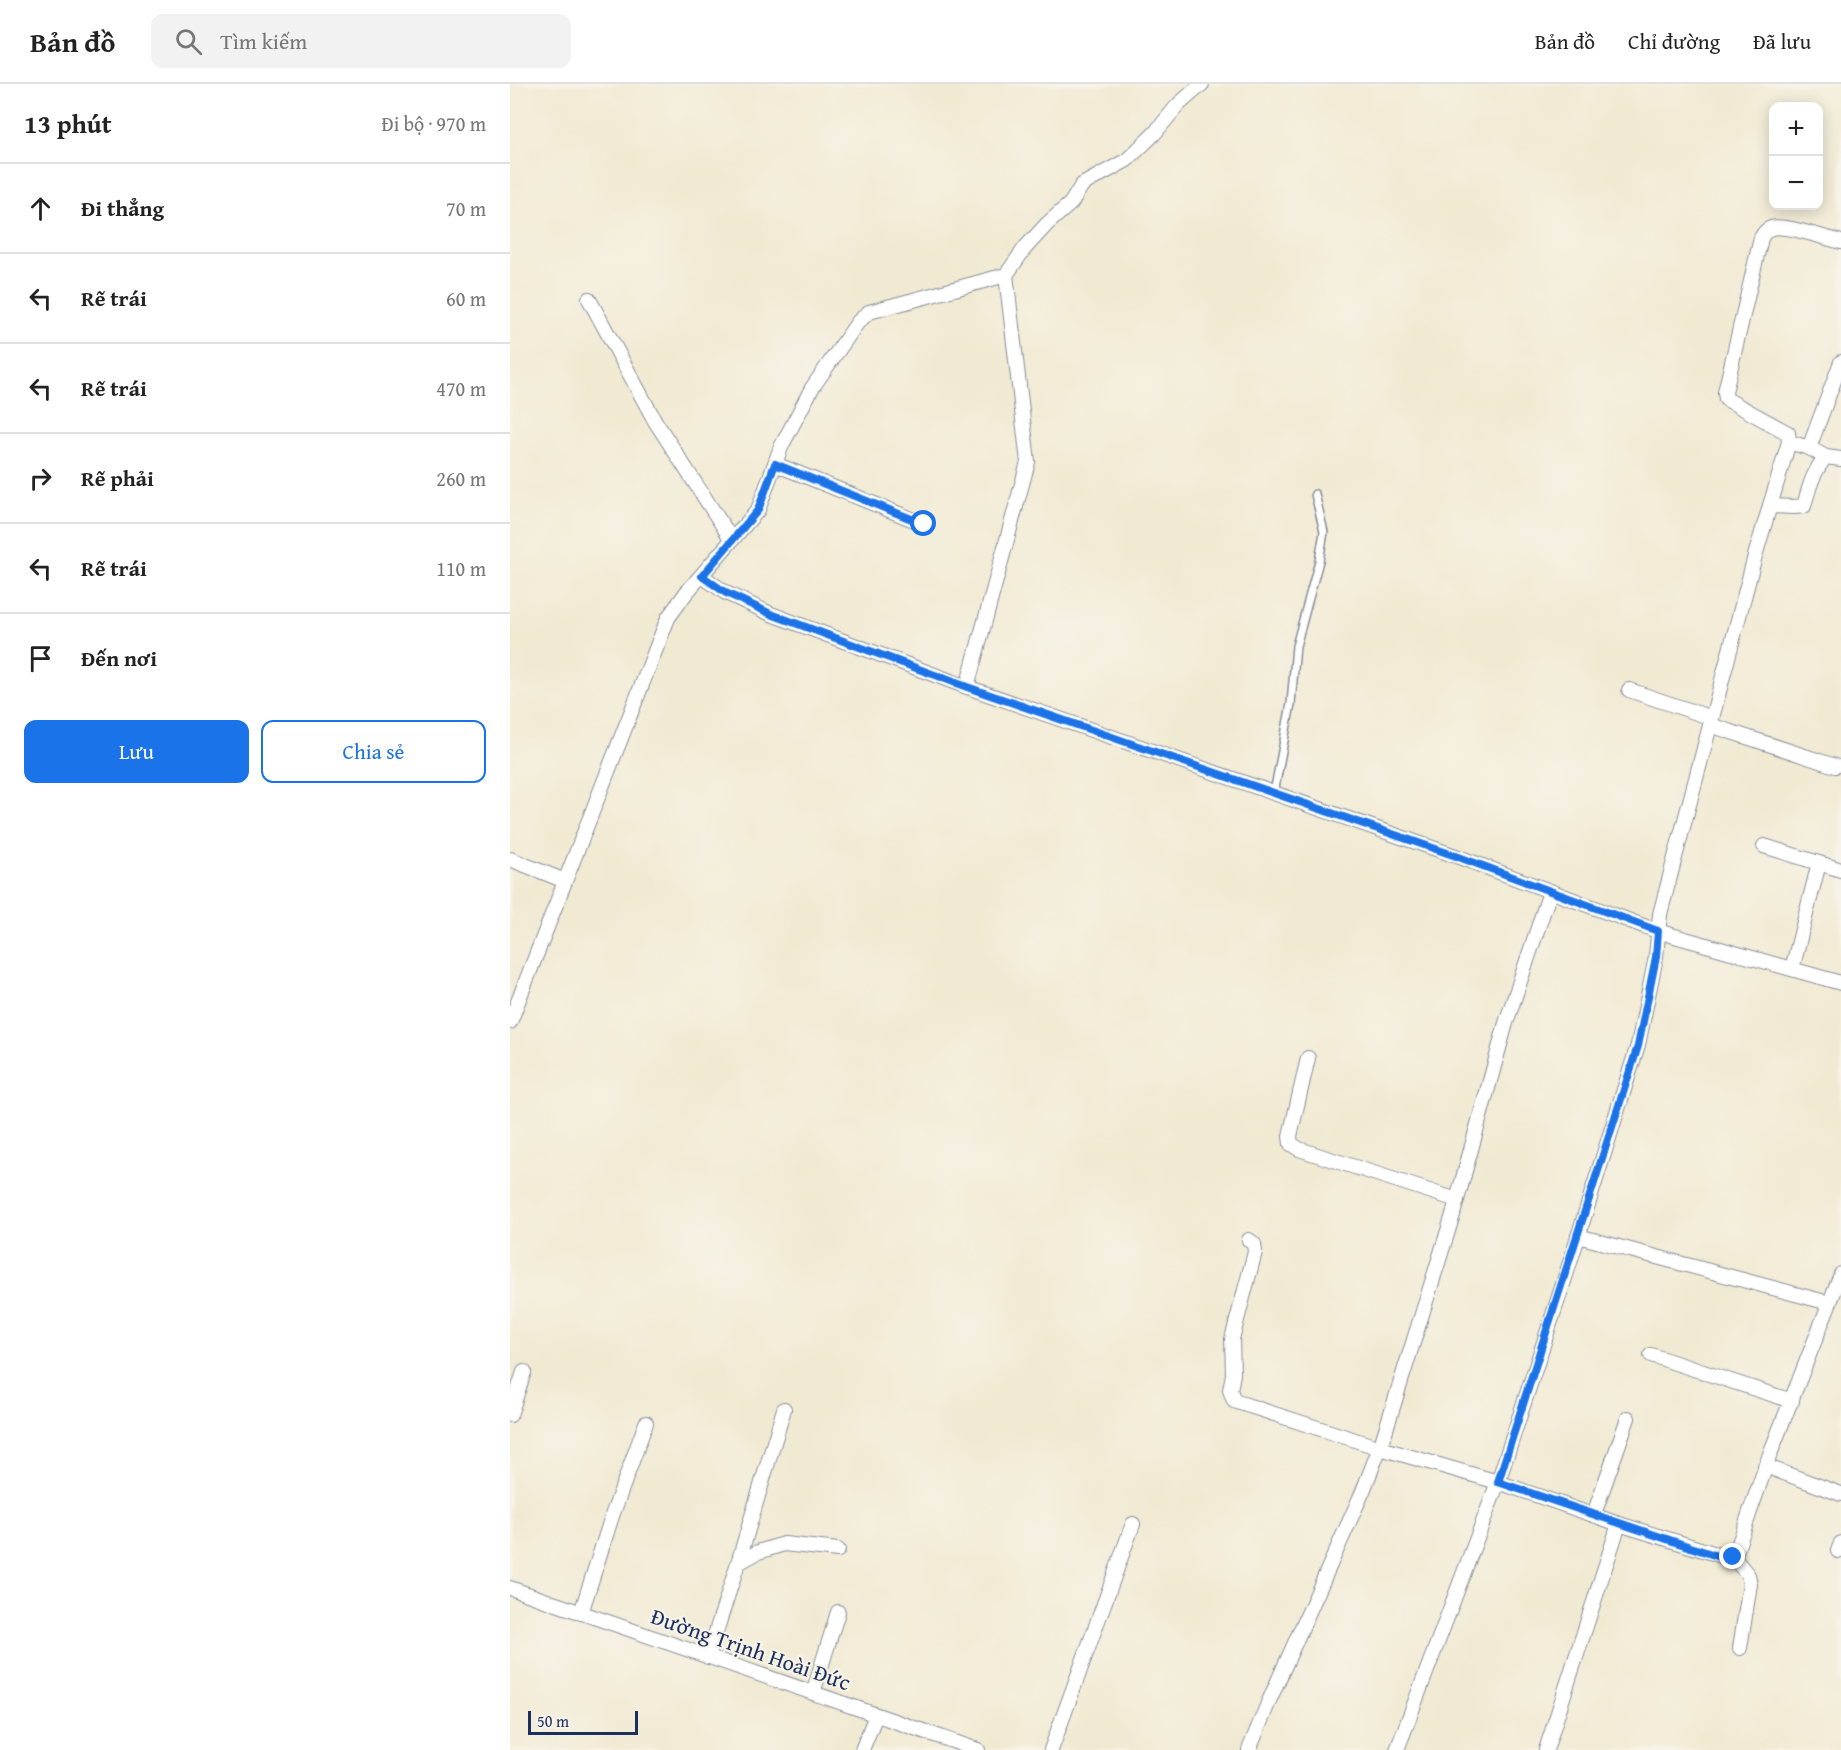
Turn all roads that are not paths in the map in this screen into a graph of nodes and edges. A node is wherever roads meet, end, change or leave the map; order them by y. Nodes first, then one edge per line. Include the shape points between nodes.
1 (1202, 84) edge
2 (1841, 242) edge
3 (1006, 275) junction
4 (589, 299) dead end
5 (1841, 362) edge
6 (1789, 442) junction
7 (1809, 448) junction
8 (1826, 457) junction
9 (1841, 459) edge
10 (775, 464) junction
11 (1315, 494) dead end
12 (1770, 506) junction
13 (924, 524) dead end
14 (732, 540) junction
15 (702, 576) junction
16 (967, 687) junction
17 (1629, 690) dead end
18 (1711, 721) junction
19 (1835, 766) dead end
20 (1274, 793) junction
21 (1764, 846) dead end
22 (510, 859) edge
23 (1820, 864) junction
24 (1841, 870) edge
25 (565, 881) junction
26 (1550, 892) junction
27 (1658, 931) junction
28 (1792, 969) junction
29 (1841, 983) edge
30 (510, 1022) edge
31 (1308, 1058) dead end
32 (1457, 1200) junction
33 (1578, 1236) junction
34 (1249, 1240) dead end
35 (1841, 1274) edge
36 (1829, 1303) junction
37 (1651, 1355) dead end
38 (524, 1372) dead end
39 (1792, 1401) junction
40 (784, 1409) dead end
41 (510, 1415) edge
42 (1628, 1418) dead end
43 (646, 1423) dead end
44 (1380, 1448) junction
45 (1765, 1466) junction
46 (1498, 1482) junction
47 (1841, 1494) edge
48 (1594, 1514) junction
49 (1133, 1524) dead end
50 (1619, 1524) junction
51 (838, 1550) dead end
52 (1733, 1557) junction
53 (738, 1563) junction
54 (510, 1588) edge
55 (838, 1612) dead end
56 (580, 1613) junction
57 (1740, 1648) dead end
58 (708, 1657) junction
59 (813, 1693) junction
60 (876, 1715) junction
61 (973, 1749) edge
62 (862, 1750) edge
63 (1051, 1750) edge
64 (1249, 1750) edge
65 (1397, 1750) edge
66 (1546, 1750) edge

1 - 3 street via 1127,160 1082,185 1071,203 1025,248
2 - 6 street via 1784,228 1770,228 1761,238 1725,392 1726,399 1788,433
3 - 10 street via 863,317 812,388
3 - 16 street via 1028,462
4 - 14 street via 655,421
5 - 7 street
6 - 7 street
6 - 12 street
7 - 8 street
8 - 9 street
8 - 12 street via 1813,474 1804,506
10 - 13 street
10 - 14 street via 758,510
11 - 20 lane via 1324,532 1296,646 1291,704
12 - 18 street
14 - 15 street
15 - 16 street via 726,593 771,614
15 - 25 street via 668,618
16 - 20 street
17 - 18 street
18 - 19 street
18 - 27 street
20 - 26 street
21 - 23 street
22 - 25 street
23 - 24 street
23 - 28 street
25 - 30 street
26 - 27 street
26 - 32 street via 1506,1023
27 - 28 street
27 - 33 street via 1638,1046
28 - 29 street
31 - 32 street via 1291,1144
32 - 44 street
33 - 36 street
33 - 46 street
34 - 44 street via 1255,1252 1232,1339 1230,1390 1234,1401
35 - 36 street
36 - 39 street
37 - 39 street
38 - 41 street
39 - 45 street
40 - 53 street
42 - 48 street
43 - 56 street
44 - 46 street
44 - 64 street
45 - 47 street
45 - 52 street
46 - 48 street
46 - 65 street
48 - 50 street
49 - 63 street
50 - 52 street via 1723,1558
50 - 66 street
51 - 53 street via 784,1544
52 - 57 street via 1748,1575 1750,1584
53 - 58 street
54 - 56 street, Đường Trịnh Hoài Đức
55 - 59 street
56 - 58 street, Đường Trịnh Hoài Đức
58 - 59 street, Đường Trịnh Hoài Đức
59 - 60 street, Đường Trịnh Hoài Đức
60 - 61 street, Đường Trịnh Hoài Đức
60 - 62 street

